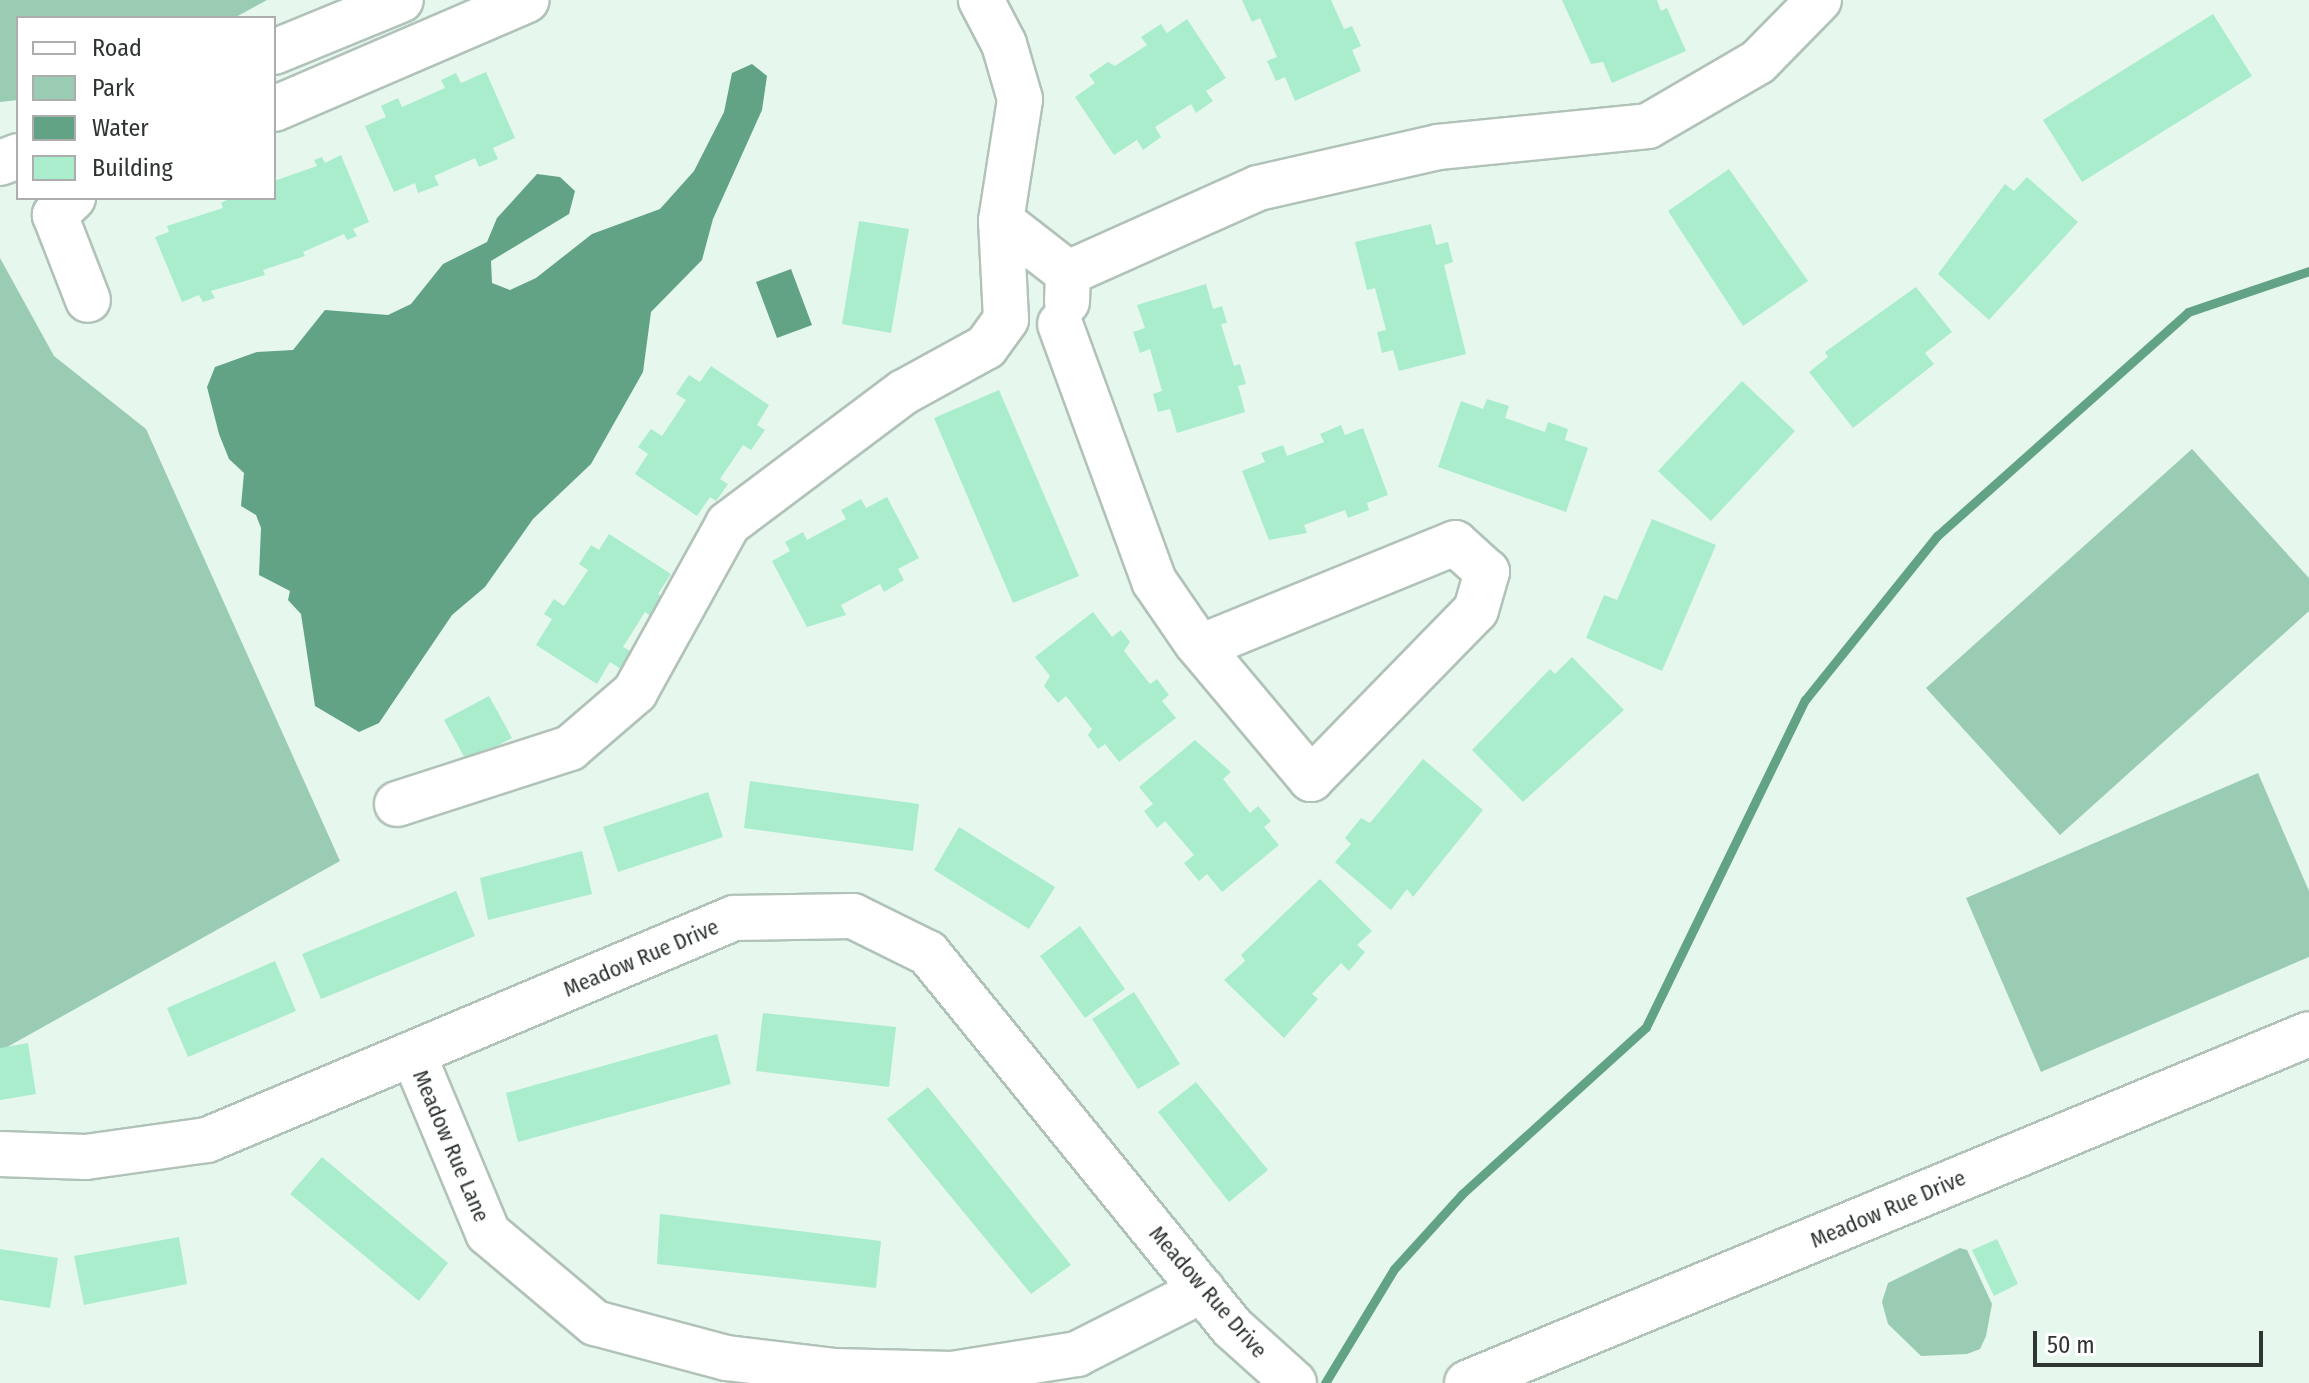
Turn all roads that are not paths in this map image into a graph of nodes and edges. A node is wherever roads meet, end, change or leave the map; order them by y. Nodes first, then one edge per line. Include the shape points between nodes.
1 (401, 0) edge
2 (527, 0) edge
3 (981, 0) edge
4 (1819, 0) edge
5 (276, 51) edge
6 (276, 108) edge
7 (71, 200) edge
8 (1001, 221) junction
9 (1068, 273) junction
10 (88, 300) dead end
11 (1060, 324) junction
12 (986, 347) junction
13 (1200, 647) junction
14 (397, 804) dead end
15 (2309, 1034) edge
16 (414, 1056) junction
17 (0, 1154) edge
18 (1203, 1290) junction
19 (1294, 1383) edge
20 (1467, 1383) edge

1 - 5 street
2 - 6 street
3 - 8 street via 1004,44 1020,99
4 - 9 street via 1758,62 1648,126 1438,147 1258,188
7 - 10 street via 55,215
8 - 9 street
8 - 12 street via 1006,319
9 - 11 street via 1066,322
11 - 12 street
11 - 13 street via 1154,581
12 - 14 street via 904,392 728,524 635,692 570,748
13 - 13 street via 1311,779 1476,610 1487,572 1455,543
15 - 20 street, Meadow Rue Drive
16 - 17 street, Meadow Rue Drive via 207,1140 86,1157
16 - 18 street, Meadow Rue Lane via 488,1233 595,1323 727,1358 835,1371 952,1374 1077,1354
16 - 18 street, Meadow Rue Drive via 734,918 853,916 928,953
18 - 19 street, Meadow Rue Drive via 1233,1328

